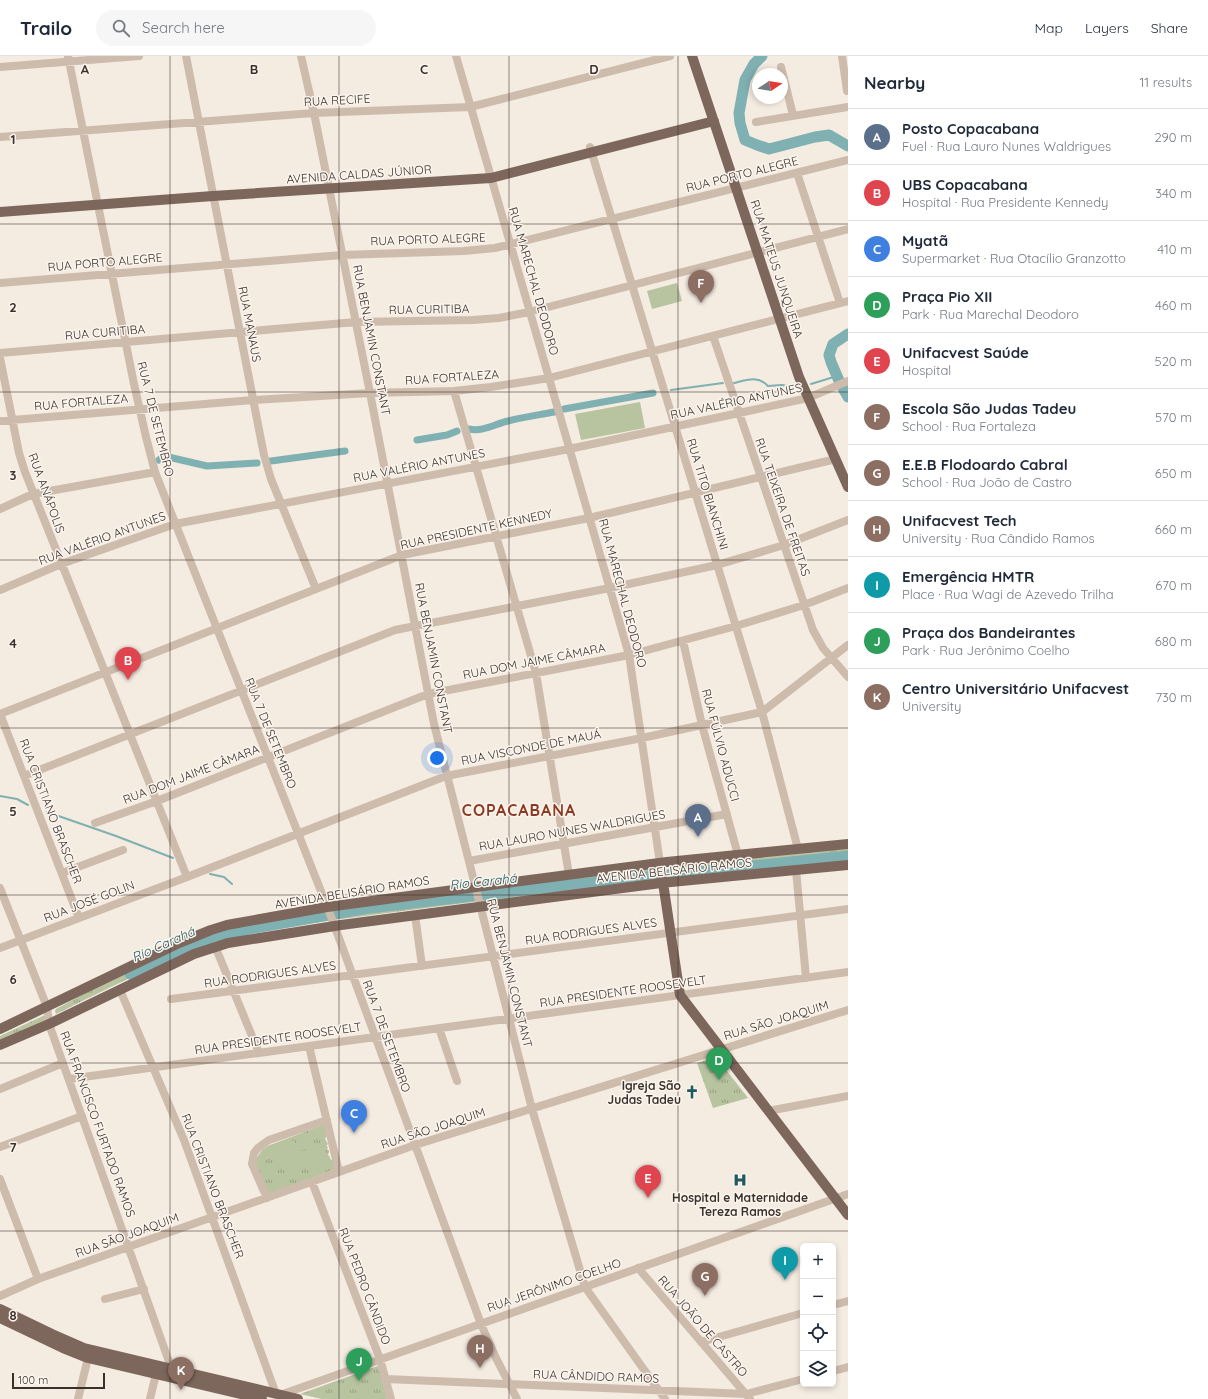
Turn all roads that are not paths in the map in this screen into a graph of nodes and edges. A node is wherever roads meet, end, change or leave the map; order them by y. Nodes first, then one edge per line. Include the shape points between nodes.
1 (139, 56) edge
2 (186, 56) edge
3 (301, 56) edge
4 (456, 56) edge
5 (670, 56) edge
6 (692, 56) edge
7 (842, 56) edge
8 (69, 58) edge
9 (0, 67) edge
10 (781, 67) dead end
11 (847, 91) dead end
12 (470, 107) junction
13 (848, 107) edge
14 (314, 113) junction
15 (793, 115) junction
16 (713, 118) junction
17 (199, 121) junction
18 (756, 122) dead end
19 (83, 131) junction
20 (0, 137) edge
21 (591, 150) junction
22 (848, 160) edge
23 (797, 173) junction
24 (490, 175) junction
25 (328, 185) junction
26 (736, 188) junction
27 (213, 192) junction
28 (98, 201) junction
29 (0, 205) edge
30 (0, 212) edge
31 (612, 219) junction
32 (848, 229) edge
33 (818, 237) junction
34 (510, 245) junction
35 (758, 252) junction
36 (342, 254) junction
37 (227, 264) junction
38 (112, 273) junction
39 (0, 283) edge
40 (632, 286) junction
41 (844, 302) edge
42 (530, 312) junction
43 (780, 319) junction
44 (356, 322) junction
45 (240, 332) junction
46 (713, 336) junction
47 (126, 342) junction
48 (652, 352) junction
49 (0, 353) edge
50 (0, 358) edge
51 (549, 378) junction
52 (847, 381) edge
53 (454, 391) junction
54 (370, 393) junction
55 (808, 398) junction
56 (253, 400) junction
57 (139, 410) junction
58 (739, 413) junction
59 (12, 420) junction
60 (0, 421) edge
61 (675, 426) junction
62 (569, 449) junction
63 (836, 459) junction
64 (476, 467) junction
65 (155, 472) junction
66 (761, 477) junction
67 (388, 484) junction
68 (848, 487) edge
69 (695, 493) junction
70 (33, 494) junction
71 (281, 504) junction
72 (0, 509) edge
73 (589, 518) junction
74 (848, 520) edge
75 (175, 524) junction
76 (496, 537) junction
77 (784, 545) junction
78 (402, 555) junction
79 (61, 564) junction
80 (717, 565) junction
81 (610, 588) junction
82 (848, 588) edge
83 (316, 589) junction
84 (0, 590) edge
85 (804, 605) junction
86 (516, 606) junction
87 (415, 625) junction
88 (736, 626) junction
89 (217, 628) junction
90 (683, 641) junction
91 (848, 645) edge
92 (629, 655) junction
93 (832, 658) junction
94 (105, 672) junction
95 (536, 673) junction
96 (848, 677) edge
97 (241, 690) junction
98 (428, 694) junction
99 (762, 712) junction
100 (0, 714) edge
101 (702, 725) junction
102 (130, 734) junction
103 (642, 738) junction
104 (549, 756) junction
105 (268, 757) junction
106 (24, 776) junction
107 (446, 776) junction
108 (156, 801) junction
109 (727, 814) junction
110 (94, 823) dead end
111 (655, 827) junction
112 (298, 834) junction
113 (564, 844) junction
114 (848, 844) edge
115 (798, 849) junction
116 (123, 850) dead end
117 (738, 855) junction
118 (469, 861) junction
119 (661, 865) junction
120 (848, 865) edge
121 (796, 870) junction
122 (62, 873) junction
123 (569, 875) junction
124 (187, 877) junction
125 (663, 881) junction
126 (0, 888) edge
127 (476, 889) junction
128 (480, 904) junction
129 (848, 909) edge
130 (415, 915) junction
131 (800, 915) junction
132 (330, 916) junction
133 (79, 918) junction
134 (670, 933) junction
135 (20, 940) junction
136 (215, 946) junction
137 (0, 948) edge
138 (493, 956) junction
139 (422, 966) junction
140 (848, 972) edge
141 (352, 975) junction
142 (806, 978) junction
143 (120, 990) junction
144 (233, 991) junction
145 (680, 995) junction
146 (172, 999) dead end
147 (47, 1007) junction
148 (848, 1010) edge
149 (509, 1018) junction
150 (49, 1024) junction
151 (438, 1028) junction
152 (0, 1029) edge
153 (375, 1037) junction
154 (0, 1045) edge
155 (309, 1046) junction
156 (721, 1050) junction
157 (259, 1053) junction
158 (63, 1062) junction
159 (154, 1067) junction
160 (69, 1079) junction
161 (457, 1081) dead end
162 (0, 1089) edge
163 (848, 1096) edge
164 (532, 1109) junction
165 (768, 1111) junction
166 (82, 1116) junction
167 (327, 1120) junction
168 (415, 1145) junction
169 (0, 1147) edge
170 (339, 1172) junction
171 (0, 1179) edge
172 (312, 1182) junction
173 (848, 1194) edge
174 (267, 1198) junction
175 (835, 1199) junction
176 (848, 1215) edge
177 (212, 1218) junction
178 (129, 1247) junction
179 (638, 1268) junction
180 (38, 1279) junction
181 (29, 1283) junction
182 (585, 1287) junction
183 (144, 1290) junction
184 (0, 1291) edge
185 (0, 1296) edge
186 (105, 1299) dead end
187 (848, 1301) edge
188 (836, 1304) edge
189 (0, 1308) edge
190 (800, 1315) edge
191 (0, 1318) edge
192 (481, 1324) junction
193 (701, 1342) junction
194 (88, 1358) junction
195 (380, 1359) junction
196 (848, 1367) edge
197 (172, 1370) junction
198 (836, 1370) edge
199 (156, 1374) junction
200 (386, 1379) junction
201 (800, 1380) edge
202 (510, 1384) junction
203 (658, 1390) junction
204 (278, 1394) junction
205 (748, 1396) edge
206 (78, 1399) edge
207 (150, 1399) edge
208 (262, 1399) edge
209 (298, 1399) edge
210 (391, 1399) edge
211 (517, 1399) edge
212 (664, 1399) edge

1 - 8 street
2 - 17 street, RUA MANAUS
3 - 14 street, RUA BENJAMIN CONSTANT
4 - 12 street, RUA MARECHAL DEODORO
5 - 12 street, RUA RECIFE
6 - 16 main road, RUA MATEUS JUNQUEIRA
7 - 11 street
8 - 9 street
8 - 19 street, RUA 7 DE SETEMBRO
10 - 15 street
12 - 14 street, RUA RECIFE
12 - 24 street, RUA MARECHAL DEODORO
13 - 15 street
14 - 17 street, RUA RECIFE
14 - 25 street, RUA BENJAMIN CONSTANT
15 - 18 street
16 - 21 main road, AVENIDA CALDAS JÚNIOR
16 - 26 main road, RUA MATEUS JUNQUEIRA
17 - 19 street, RUA RECIFE
17 - 27 street, RUA MANAUS
19 - 20 street, RUA RECIFE
19 - 28 street, RUA 7 DE SETEMBRO
21 - 24 main road, AVENIDA CALDAS JÚNIOR
21 - 31 street, RUA TITO BIANCHINI
22 - 23 street, RUA PORTO ALEGRE
23 - 26 street, RUA PORTO ALEGRE
23 - 33 street
24 - 25 main road, AVENIDA CALDAS JÚNIOR
24 - 34 street, RUA MARECHAL DEODORO
25 - 27 main road, AVENIDA CALDAS JÚNIOR
25 - 36 street, RUA BENJAMIN CONSTANT
26 - 31 street, RUA PORTO ALEGRE
26 - 35 main road, RUA MATEUS JUNQUEIRA
27 - 28 main road, AVENIDA CALDAS JÚNIOR
27 - 37 street, RUA MANAUS
28 - 29 main road, AVENIDA CALDAS JÚNIOR
28 - 30 main road, AVENIDA CALDAS JÚNIOR
28 - 38 street, RUA 7 DE SETEMBRO
31 - 34 street, RUA PORTO ALEGRE
31 - 40 street, RUA TITO BIANCHINI
32 - 33 street, RUA CURITIBA
33 - 35 street, RUA CURITIBA
33 - 41 street
34 - 36 street, RUA PORTO ALEGRE via 464,251
34 - 42 street, RUA MARECHAL DEODORO
35 - 40 street, RUA CURITIBA
35 - 43 main road, RUA MATEUS JUNQUEIRA
36 - 37 street, RUA PORTO ALEGRE
36 - 44 street, RUA BENJAMIN CONSTANT
37 - 38 street, RUA PORTO ALEGRE
37 - 45 street, RUA MANAUS
38 - 39 street, RUA PORTO ALEGRE
38 - 47 street, RUA 7 DE SETEMBRO
40 - 42 street, RUA CURITIBA
40 - 48 street, RUA TITO BIANCHINI
41 - 43 street, RUA FORTALEZA
42 - 44 street, RUA CURITIBA via 473,320
42 - 51 street, RUA MARECHAL DEODORO
43 - 46 street, RUA FORTALEZA
43 - 55 main road, RUA MATEUS JUNQUEIRA
44 - 45 street, RUA CURITIBA
44 - 54 street, RUA BENJAMIN CONSTANT
45 - 47 street, RUA CURITIBA
45 - 56 street, RUA MANAUS
46 - 48 street, RUA FORTALEZA
46 - 58 street, RUA TEIXEIRA DE FREITAS
47 - 49 street, RUA CURITIBA
47 - 57 street, RUA 7 DE SETEMBRO
48 - 51 street, RUA FORTALEZA
48 - 61 street, RUA TITO BIANCHINI
50 - 59 street, RUA ANÁPOLIS
51 - 53 street, RUA FORTALEZA
51 - 62 street, RUA MARECHAL DEODORO
52 - 55 street, RUA VALÉRIO ANTUNES
53 - 54 street, RUA FORTALEZA
53 - 64 street
54 - 56 street, RUA FORTALEZA
54 - 67 street, RUA BENJAMIN CONSTANT
55 - 58 street, RUA VALÉRIO ANTUNES
55 - 63 main road, RUA MATEUS JUNQUEIRA
56 - 57 street, RUA FORTALEZA
56 - 71 street, RUA MANAUS via 264,455
57 - 59 street, RUA FORTALEZA
57 - 65 street, RUA 7 DE SETEMBRO
58 - 61 street, RUA VALÉRIO ANTUNES
58 - 66 street, RUA TEIXEIRA DE FREITAS
59 - 60 street, RUA FORTALEZA
59 - 70 street, RUA ANÁPOLIS
61 - 62 street, RUA VALÉRIO ANTUNES
61 - 69 street, RUA TITO BIANCHINI
62 - 64 street, RUA VALÉRIO ANTUNES
62 - 73 street, RUA MARECHAL DEODORO
63 - 66 street, RUA PRESIDENTE KENNEDY
63 - 68 main road, RUA MATEUS JUNQUEIRA
64 - 67 street, RUA VALÉRIO ANTUNES
64 - 76 street
65 - 70 street
65 - 75 street, RUA 7 DE SETEMBRO
66 - 69 street, RUA PRESIDENTE KENNEDY
66 - 77 street, RUA TEIXEIRA DE FREITAS
67 - 71 street, RUA VALÉRIO ANTUNES
67 - 78 street, RUA BENJAMIN CONSTANT
69 - 73 street, RUA PRESIDENTE KENNEDY
69 - 80 street, RUA TITO BIANCHINI
70 - 72 street
70 - 79 street, RUA ANÁPOLIS
71 - 75 street, RUA VALÉRIO ANTUNES
71 - 83 street, RUA MANAUS
73 - 76 street, RUA PRESIDENTE KENNEDY
73 - 81 street, RUA MARECHAL DEODORO
74 - 77 street
75 - 79 street, RUA VALÉRIO ANTUNES
75 - 89 street, RUA 7 DE SETEMBRO
76 - 78 street, RUA PRESIDENTE KENNEDY
76 - 86 street
77 - 80 street
77 - 85 street, RUA TEIXEIRA DE FREITAS
78 - 83 street, RUA PRESIDENTE KENNEDY
78 - 87 street, RUA BENJAMIN CONSTANT
79 - 84 street, RUA VALÉRIO ANTUNES
79 - 94 street, RUA ANÁPOLIS
80 - 81 street
80 - 88 street, RUA TITO BIANCHINI
81 - 86 street
81 - 92 street, RUA MARECHAL DEODORO
82 - 85 street, RUA DOM JAIME CÂMARA
83 - 89 street, RUA PRESIDENTE KENNEDY
85 - 88 street, RUA DOM JAIME CÂMARA
85 - 93 street, RUA TEIXEIRA DE FREITAS via 817,639
86 - 87 street
86 - 95 street
87 - 97 street via 379,635
87 - 98 street, RUA BENJAMIN CONSTANT
88 - 90 street, RUA DOM JAIME CÂMARA
88 - 99 street, RUA TITO BIANCHINI
89 - 94 street, RUA PRESIDENTE KENNEDY
89 - 97 street, RUA 7 DE SETEMBRO
90 - 92 street, RUA DOM JAIME CÂMARA
90 - 101 street, RUA FÚLVIO ADUCCI
91 - 93 street, RUA VISCONDE DE MAUÁ
92 - 95 street, RUA DOM JAIME CÂMARA
92 - 103 street, RUA MARECHAL DEODORO
93 - 96 street, RUA TEIXEIRA DE FREITAS
93 - 99 street, RUA VISCONDE DE MAUÁ
94 - 100 street, RUA PRESIDENTE KENNEDY
94 - 102 street, RUA ANÁPOLIS
95 - 98 street, RUA DOM JAIME CÂMARA
95 - 104 street
97 - 102 street
97 - 105 street, RUA 7 DE SETEMBRO
98 - 105 street, RUA DOM JAIME CÂMARA
98 - 107 street, RUA BENJAMIN CONSTANT
99 - 101 street, RUA VISCONDE DE MAUÁ
99 - 115 street, RUA TITO BIANCHINI
100 - 106 street, RUA CRISTIANO BRASCHER
101 - 103 street, RUA VISCONDE DE MAUÁ
101 - 109 street, RUA FÚLVIO ADUCCI
102 - 106 street
102 - 108 street, RUA ANÁPOLIS
103 - 104 street, RUA VISCONDE DE MAUÁ
103 - 111 street, RUA MARECHAL DEODORO
104 - 107 street, RUA VISCONDE DE MAUÁ
104 - 113 street
105 - 108 street, RUA DOM JAIME CÂMARA
105 - 112 street, RUA 7 DE SETEMBRO
106 - 122 street, RUA CRISTIANO BRASCHER
107 - 112 street, RUA VISCONDE DE MAUÁ
107 - 118 street, RUA BENJAMIN CONSTANT
108 - 110 street, RUA DOM JAIME CÂMARA
108 - 124 street, RUA ANÁPOLIS
109 - 111 street, RUA LAURO NUNES WALDRIGUES
109 - 117 street, RUA FÚLVIO ADUCCI
111 - 113 street, RUA LAURO NUNES WALDRIGUES
111 - 119 street, RUA MARECHAL DEODORO
112 - 124 street, RUA VISCONDE DE MAUÁ
112 - 132 street, RUA 7 DE SETEMBRO
113 - 118 street, RUA LAURO NUNES WALDRIGUES
113 - 123 street
114 - 115 main road, AVENIDA BELISÁRIO RAMOS
115 - 117 main road, AVENIDA BELISÁRIO RAMOS
116 - 122 street
117 - 119 main road, AVENIDA BELISÁRIO RAMOS
118 - 127 street, RUA BENJAMIN CONSTANT
119 - 123 main road, AVENIDA BELISÁRIO RAMOS
119 - 125 main road, RUA MARECHAL DEODORO
120 - 121 main road, AVENIDA BELISÁRIO RAMOS
121 - 125 main road, AVENIDA BELISÁRIO RAMOS
121 - 131 street
122 - 133 street, RUA CRISTIANO BRASCHER
123 - 127 main road, AVENIDA BELISÁRIO RAMOS
124 - 133 street, RUA JOSÉ GOLIN
125 - 128 main road, AVENIDA BELISÁRIO RAMOS
125 - 134 main road, RUA MARECHAL DEODORO
126 - 135 street, RUA FRANCISCO FURTADO RAMOS
127 - 128 street, RUA BENJAMIN CONSTANT
127 - 132 main road, AVENIDA BELISÁRIO RAMOS
128 - 130 main road, AVENIDA BELISÁRIO RAMOS
128 - 138 street, RUA BENJAMIN CONSTANT
129 - 131 street, RUA RODRIGUES ALVES
130 - 132 main road, AVENIDA BELISÁRIO RAMOS
130 - 139 street
131 - 134 street, RUA RODRIGUES ALVES
131 - 142 street
132 - 136 main road, AVENIDA BELISÁRIO RAMOS
132 - 141 street, RUA 7 DE SETEMBRO
132 - 147 main road, AVENIDA BELISÁRIO RAMOS via 227,925 211,930 178,943
133 - 135 street, RUA JOSÉ GOLIN
134 - 138 street, RUA RODRIGUES ALVES
134 - 145 main road, RUA MARECHAL DEODORO
135 - 137 street, RUA JOSÉ GOLIN
135 - 147 street, RUA FRANCISCO FURTADO RAMOS
136 - 143 main road, AVENIDA BELISÁRIO RAMOS
136 - 144 street
138 - 139 street, RUA RODRIGUES ALVES
138 - 149 street, RUA BENJAMIN CONSTANT
139 - 141 street, RUA RODRIGUES ALVES
140 - 142 street, RUA PRESIDENTE ROOSEVELT
141 - 144 street, RUA RODRIGUES ALVES
141 - 153 street, RUA 7 DE SETEMBRO
142 - 145 street, RUA PRESIDENTE ROOSEVELT
143 - 150 main road, AVENIDA BELISÁRIO RAMOS
143 - 159 street, RUA CRISTIANO BRASCHER
144 - 146 street, RUA RODRIGUES ALVES
144 - 157 street
145 - 149 street, RUA PRESIDENTE ROOSEVELT
145 - 156 main road, RUA MARECHAL DEODORO
147 - 150 street, RUA FRANCISCO FURTADO RAMOS
147 - 152 main road, AVENIDA BELISÁRIO RAMOS
148 - 156 street, RUA SÃO JOAQUIM
149 - 151 street, RUA PRESIDENTE ROOSEVELT
149 - 164 street, RUA BENJAMIN CONSTANT
150 - 154 main road, AVENIDA BELISÁRIO RAMOS
150 - 158 street, RUA FRANCISCO FURTADO RAMOS
151 - 153 street, RUA PRESIDENTE ROOSEVELT
151 - 161 street
153 - 155 street, RUA PRESIDENTE ROOSEVELT
153 - 168 street, RUA 7 DE SETEMBRO
155 - 157 street, RUA PRESIDENTE ROOSEVELT
155 - 167 street
156 - 164 street, RUA SÃO JOAQUIM
156 - 165 main road, RUA MARECHAL DEODORO
157 - 159 street, RUA PRESIDENTE ROOSEVELT
158 - 160 street, RUA FRANCISCO FURTADO RAMOS
158 - 162 street
159 - 160 street, RUA PRESIDENTE ROOSEVELT
159 - 177 street, RUA CRISTIANO BRASCHER
160 - 166 street, RUA FRANCISCO FURTADO RAMOS
163 - 165 street
164 - 168 street, RUA SÃO JOAQUIM
164 - 182 street, RUA BENJAMIN CONSTANT
165 - 175 main road, RUA MARECHAL DEODORO
166 - 169 street
166 - 178 street, RUA FRANCISCO FURTADO RAMOS
167 - 170 street
167 - 174 street via 269,1140 254,1153 252,1164
168 - 170 street, RUA SÃO JOAQUIM
168 - 192 street, RUA 7 DE SETEMBRO
170 - 172 street, RUA SÃO JOAQUIM
171 - 180 street
172 - 174 street, RUA SÃO JOAQUIM
172 - 195 street, RUA PEDRO CÂNDIDO
173 - 175 street, RUA JERÔNIMO COELHO
174 - 177 street, RUA SÃO JOAQUIM
175 - 176 main road, RUA MARECHAL DEODORO
175 - 179 street, RUA JERÔNIMO COELHO
177 - 178 street, RUA SÃO JOAQUIM
177 - 204 street, RUA CRISTIANO BRASCHER
178 - 180 street, RUA SÃO JOAQUIM
178 - 183 street, RUA FRANCISCO FURTADO RAMOS
179 - 182 street, RUA JERÔNIMO COELHO
179 - 193 street, RUA JOÃO DE CASTRO
180 - 181 street, RUA SÃO JOAQUIM
181 - 184 street, RUA SÃO JOAQUIM
181 - 185 street, RUA SÃO JOAQUIM
182 - 192 street, RUA JERÔNIMO COELHO
182 - 203 street, RUA BENJAMIN CONSTANT
183 - 186 street
183 - 197 street, RUA FRANCISCO FURTADO RAMOS
187 - 188 street
189 - 197 main road via 84,1348
190 - 193 street
191 - 194 main road
192 - 195 street, RUA JERÔNIMO COELHO
192 - 202 street, RUA 7 DE SETEMBRO
193 - 205 street, RUA JOÃO DE CASTRO
194 - 199 main road
194 - 206 street
195 - 200 street, RUA PEDRO CÂNDIDO
195 - 204 street, RUA JERÔNIMO COELHO
196 - 198 street
197 - 204 main road
199 - 207 street
199 - 208 main road
200 - 202 street, RUA CÂNDIDO RAMOS
200 - 210 street, RUA PEDRO CÂNDIDO
201 - 205 street, RUA CÂNDIDO RAMOS
202 - 203 street, RUA CÂNDIDO RAMOS
202 - 211 street, RUA 7 DE SETEMBRO
203 - 205 street, RUA CÂNDIDO RAMOS
203 - 212 street, RUA BENJAMIN CONSTANT
204 - 209 main road

